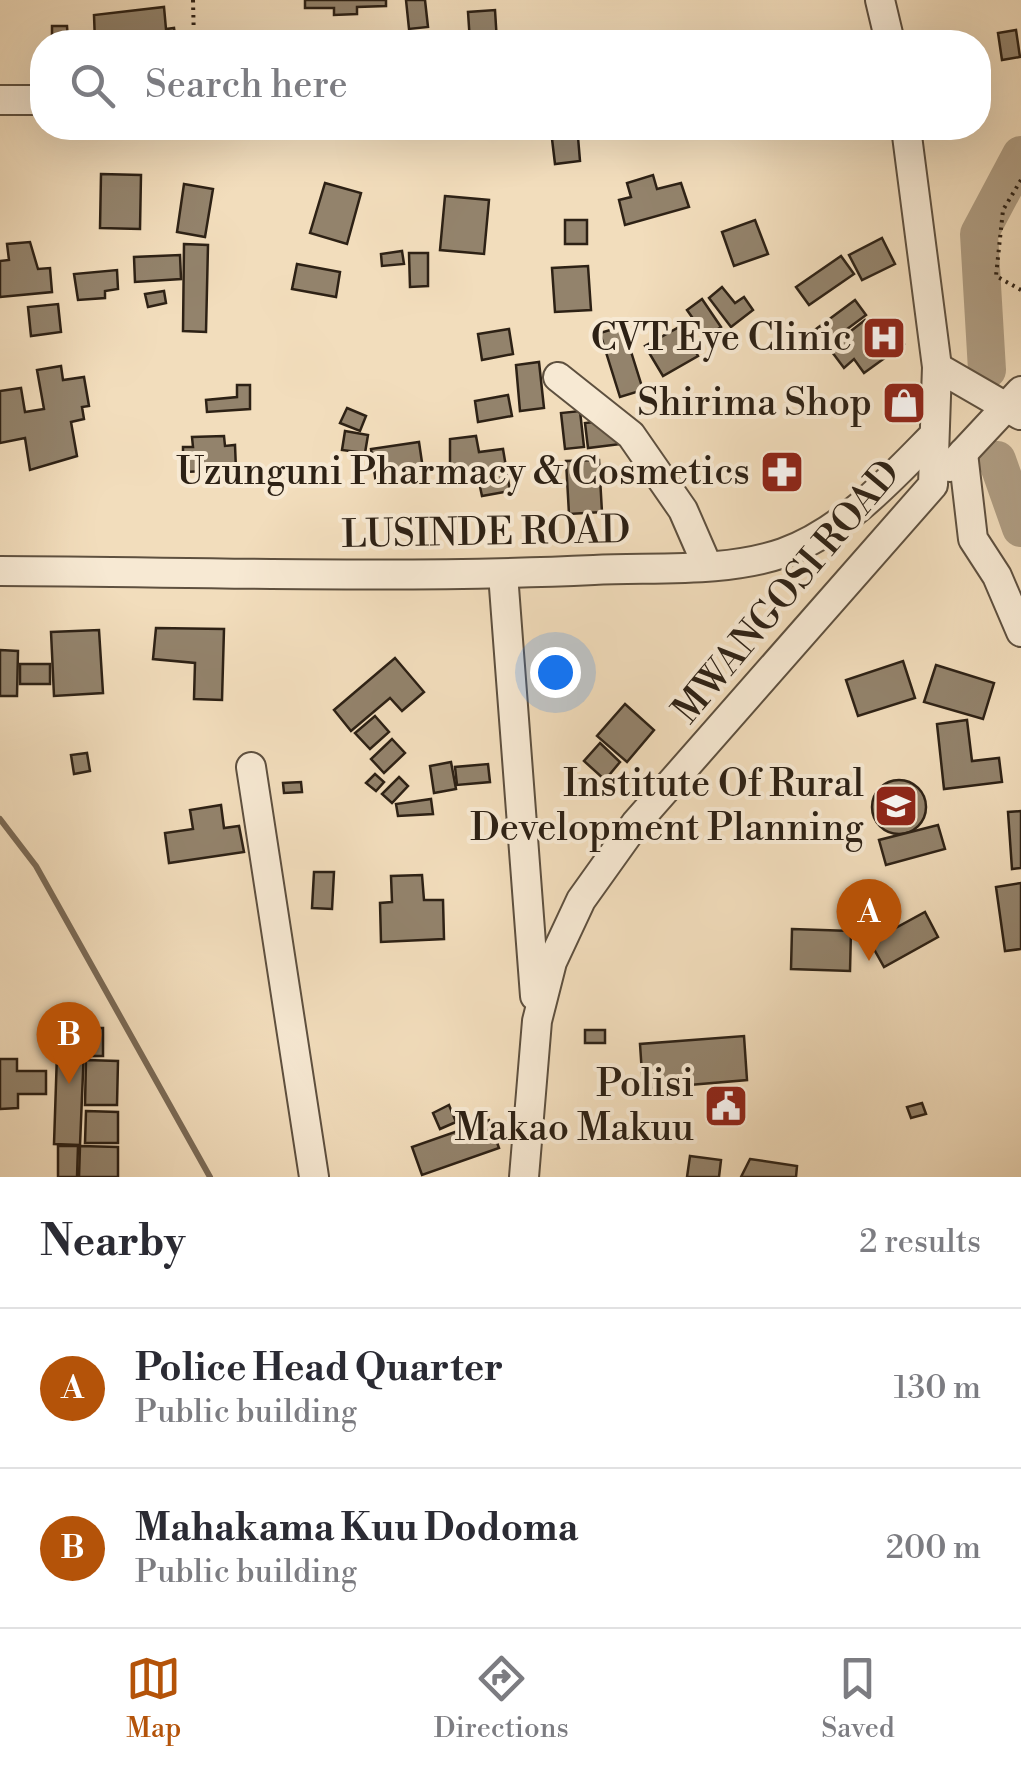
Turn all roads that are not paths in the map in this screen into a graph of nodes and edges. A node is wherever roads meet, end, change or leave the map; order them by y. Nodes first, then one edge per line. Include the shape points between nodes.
1 (880, 0) edge
2 (887, 30) edge
3 (0, 100) edge
4 (30, 100) edge
5 (908, 140) edge
6 (937, 367) junction
7 (558, 377) dead end
8 (1016, 405) edge
9 (932, 437) junction
10 (963, 453) junction
11 (934, 486) junction
12 (707, 565) junction
13 (0, 571) edge
14 (502, 574) junction
15 (1021, 632) edge
16 (251, 767) dead end
17 (537, 1021) junction
18 (521, 1175) edge
19 (314, 1177) edge

1 - 2 street
3 - 4 street
5 - 6 street, MWANGOSI ROAD
6 - 8 street
6 - 9 street, MWANGOSI ROAD
7 - 12 street via 631,435 683,510
8 - 10 street
9 - 11 street, MWANGOSI ROAD
9 - 12 street, LUSINDE ROAD via 880,490 811,540 780,554
10 - 11 street
10 - 15 street via 973,539
11 - 17 street, MWANGOSI ROAD via 636,823 581,900 552,962
12 - 14 street, LUSINDE ROAD
13 - 14 street, LUSINDE ROAD
14 - 17 street
16 - 19 street
17 - 18 street, MWANGOSI ROAD

